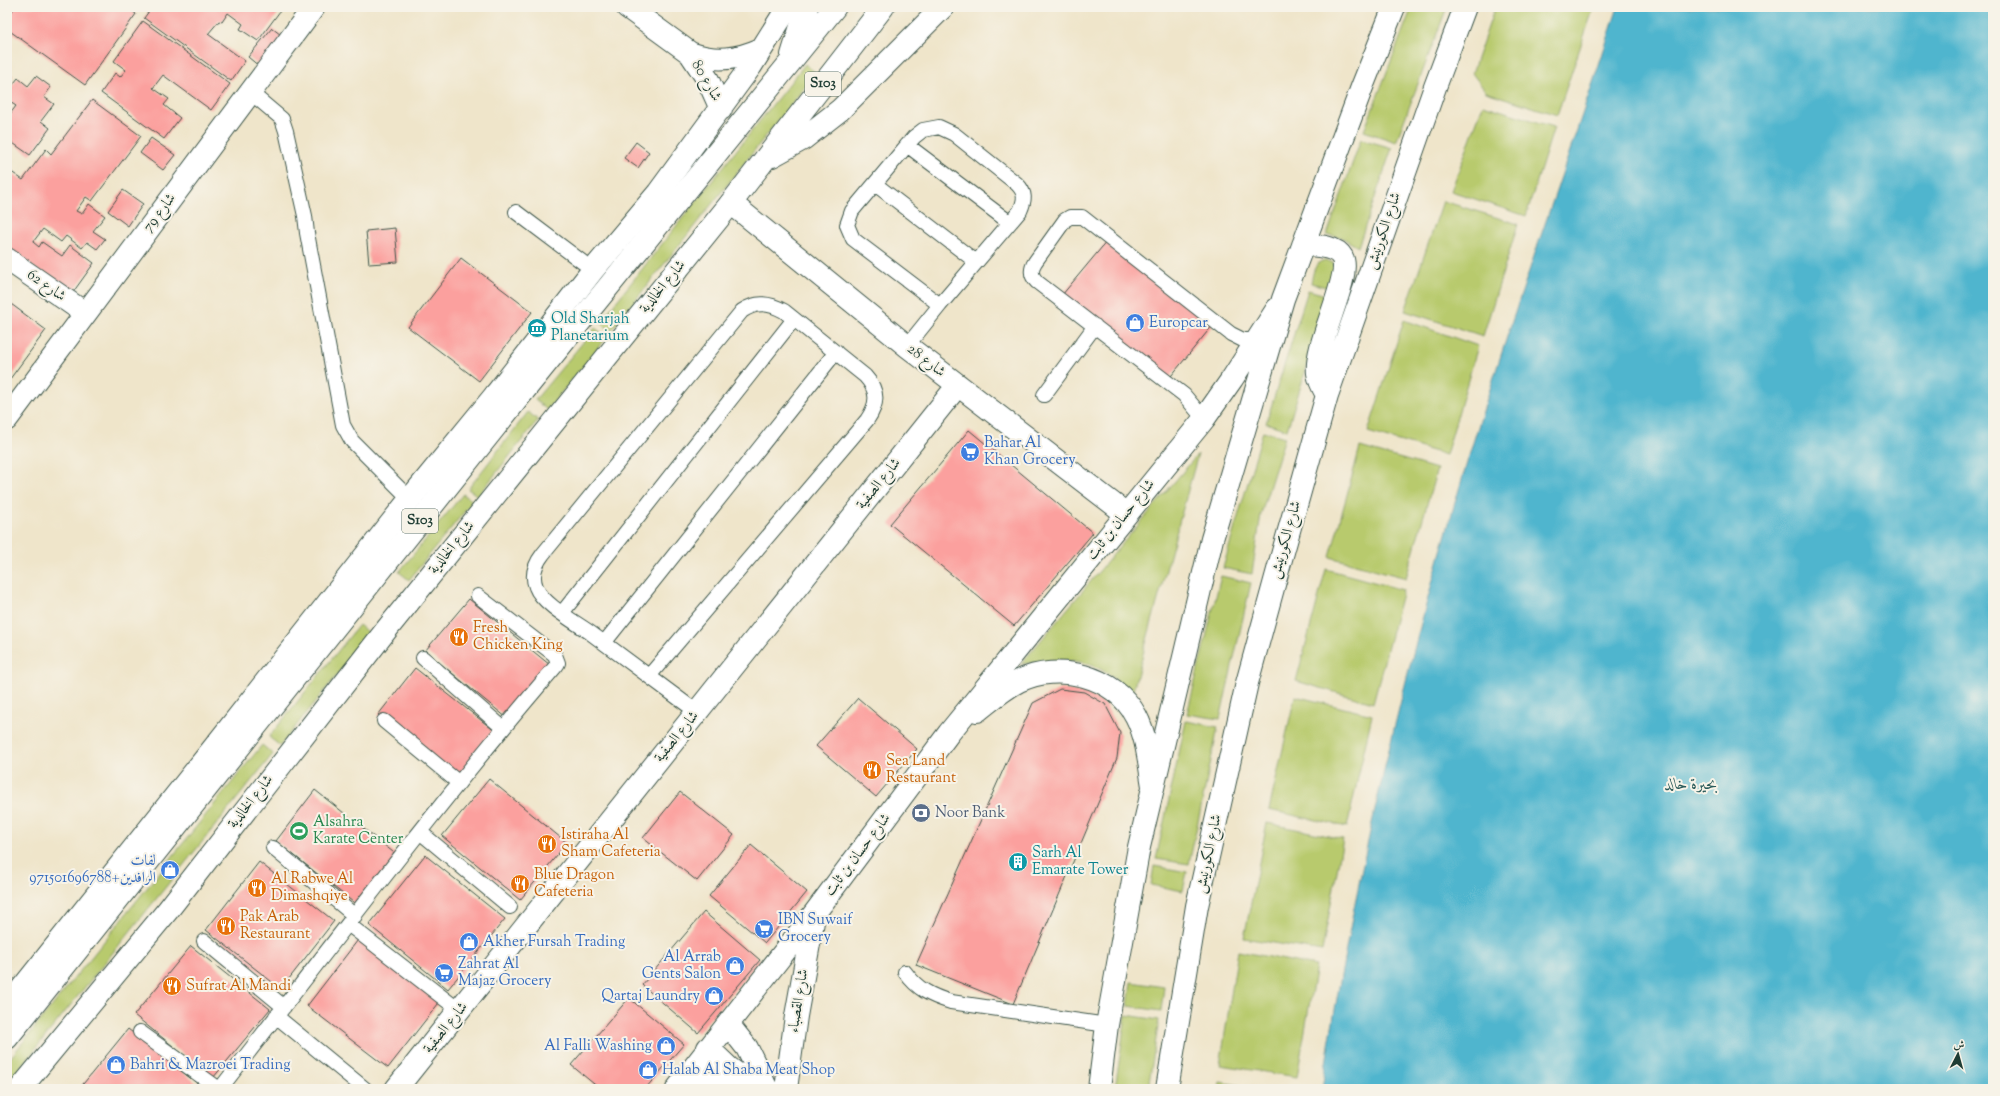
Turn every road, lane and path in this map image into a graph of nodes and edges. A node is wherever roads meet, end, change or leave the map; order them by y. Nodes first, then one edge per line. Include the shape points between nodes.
1 (314, 7) edge
2 (627, 7) edge
3 (788, 7) edge
4 (807, 7) edge
5 (835, 7) edge
6 (883, 7) edge
7 (942, 7) edge
8 (1394, 7) edge
9 (1465, 7) edge
10 (762, 49) junction
11 (690, 53) junction
12 (790, 64) junction
13 (250, 92) junction
14 (721, 108) junction
15 (907, 145) junction
16 (762, 162) junction
17 (875, 184) junction
18 (731, 204) junction
19 (516, 212) dead end
20 (1009, 222) junction
21 (1303, 245) junction
22 (7, 259) edge
23 (975, 261) junction
24 (593, 270) junction
25 (1283, 299) junction
26 (940, 305) junction
27 (85, 313) junction
28 (794, 319) junction
29 (1095, 326) junction
30 (1258, 340) junction
31 (907, 346) junction
32 (836, 352) junction
33 (958, 386) junction
34 (496, 394) junction
35 (1044, 395) dead end
36 (1327, 395) junction
37 (520, 397) junction
38 (7, 419) edge
39 (1204, 419) junction
40 (410, 499) junction
41 (1125, 513) junction
42 (478, 596) dead end
43 (562, 613) junction
44 (604, 644) junction
45 (424, 658) dead end
46 (649, 676) junction
47 (697, 712) junction
48 (384, 721) dead end
49 (503, 728) junction
50 (949, 733) junction
51 (459, 783) junction
52 (1153, 786) junction
53 (420, 832) junction
54 (273, 848) dead end
55 (510, 907) dead end
56 (814, 914) junction
57 (352, 920) junction
58 (204, 940) dead end
59 (906, 972) dead end
60 (7, 1007) edge
61 (460, 1011) junction
62 (280, 1012) junction
63 (728, 1024) junction
64 (1107, 1025) junction
65 (140, 1032) dead end
66 (7, 1038) edge
67 (708, 1048) junction
68 (679, 1087) edge
69 (20, 1089) edge
70 (219, 1089) edge
71 (365, 1089) edge
72 (396, 1089) edge
73 (748, 1089) edge
74 (758, 1089) edge
75 (767, 1089) edge
76 (786, 1089) edge
77 (1099, 1089) edge
78 (1167, 1089) edge

1 - 13 main road, شارع 79
2 - 11 main road, شارع 80
3 - 10 main road
4 - 12 main road
5 - 12 main road, S103
6 - 16 main road, شارع الخالدية / S103
7 - 16 main road via 875,76 822,125
8 - 21 main road
9 - 36 main road, شارع الكورنيش
10 - 11 main road, شارع 80 via 741,57 719,60
10 - 14 main road
11 - 14 main road, شارع 80 via 708,80
12 - 37 main road, S103
13 - 27 main road, شارع 79
13 - 40 lane via 282,119 286,131 305,216 343,425 352,441
14 - 24 main road via 658,193
15 - 17 lane
15 - 20 lane
15 - 20 lane via 918,133 928,128 939,128 954,134 1017,184 1023,192 1024,202 1020,211
16 - 18 main road, شارع الخالدية / S103
17 - 23 lane
17 - 26 lane via 849,216 847,225 850,235 857,243
18 - 31 main road, شارع 28
18 - 69 main road, شارع الخالدية / S103 via 387,629 168,910
19 - 24 lane
20 - 23 lane
21 - 25 main road
21 - 36 main road via 1332,249 1342,256 1344,262 1344,275 1323,336 1318,361 1318,373
22 - 27 main road, شارع 62
23 - 26 lane
24 - 34 main road
25 - 30 main road, شارع حسان بن ثابت
25 - 52 main road via 1212,539
26 - 31 lane
27 - 38 main road, شارع 79
28 - 32 lane
28 - 43 lane
28 - 43 lane via 766,303 742,311 537,561 534,570 536,588
29 - 30 lane via 1038,282 1032,273 1035,262 1065,220 1070,217 1082,217 1087,220 1231,334 1243,340
29 - 35 lane
29 - 39 lane via 1184,395
30 - 39 main road, شارع حسان بن ثابت
31 - 33 main road, شارع 28
32 - 44 lane
32 - 46 lane via 871,382 876,396 872,412
33 - 41 main road, شارع 28
33 - 47 main road, شارع الصفية
34 - 37 main road
34 - 40 main road
36 - 78 main road, شارع الكورنيش via 1247,684 1197,906
37 - 66 main road, S103
39 - 41 main road, شارع حسان بن ثابت
40 - 60 main road
41 - 50 main road, شارع حسان بن ثابت
42 - 49 lane via 555,655 558,663
43 - 44 lane
44 - 46 lane
45 - 49 lane
46 - 47 lane
47 - 61 main road, شارع الصفية
48 - 51 lane
49 - 51 lane
50 - 52 main road, شارع حسان بن ثابت via 1018,681 1048,673 1064,672 1088,677 1119,696 1135,715 1147,749
50 - 56 main road, شارع حسان بن ثابت
51 - 53 lane
52 - 64 main road via 1127,908
53 - 55 lane
53 - 57 lane
54 - 57 lane
56 - 63 main road, شارع حسان بن ثابت
56 - 76 main road, شارع القصباء
57 - 61 lane
57 - 62 lane
58 - 62 lane
59 - 64 lane via 917,987 926,993 951,1002
61 - 72 main road, شارع الصفية
62 - 70 lane
62 - 71 lane
63 - 67 main road, شارع حسان بن ثابت
63 - 75 main road via 747,1048
64 - 77 main road
65 - 70 lane
67 - 68 main road, شارع حسان بن ثابت
67 - 74 main road via 729,1068
68 - 73 main road via 699,1082 718,1082

